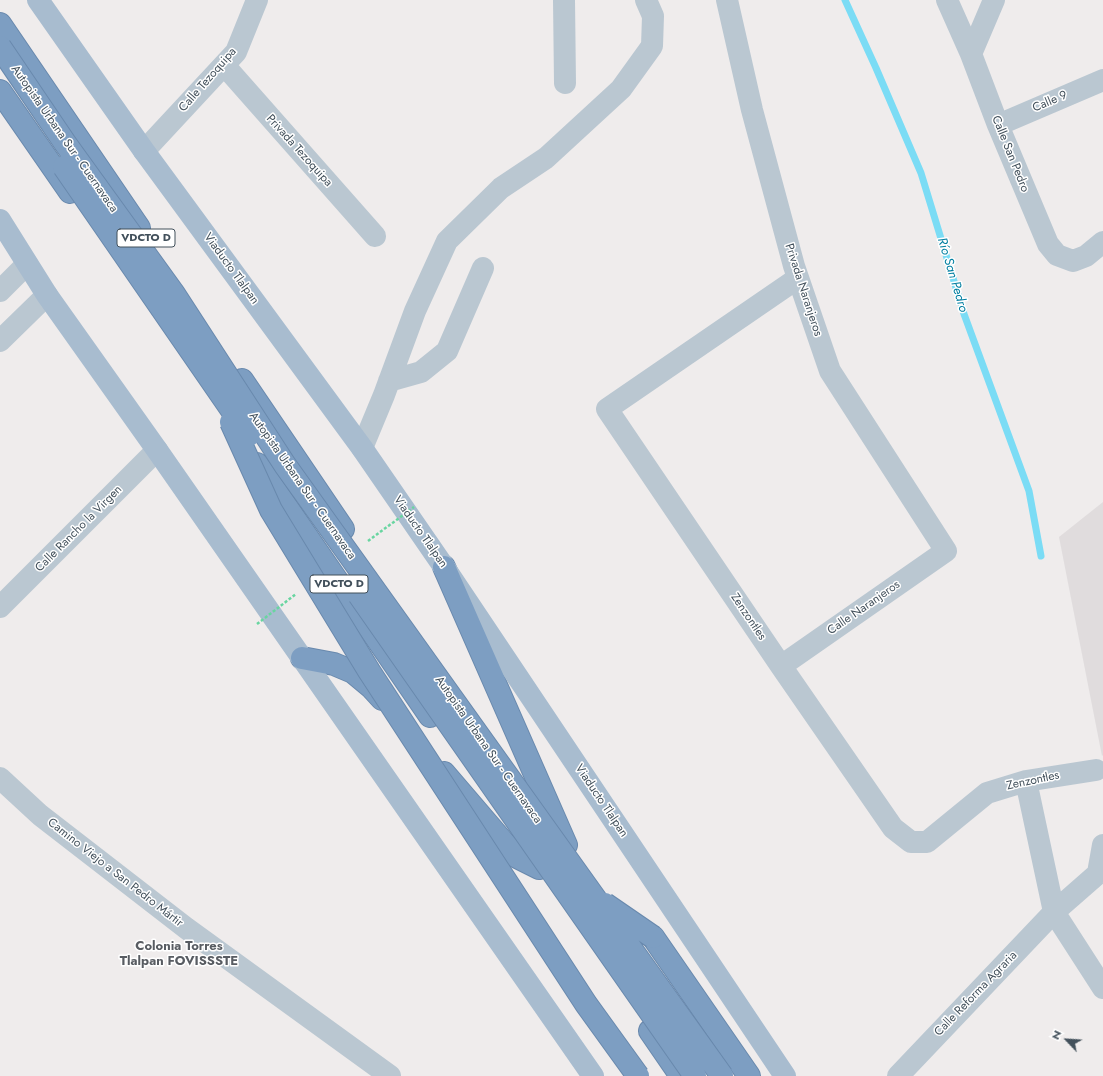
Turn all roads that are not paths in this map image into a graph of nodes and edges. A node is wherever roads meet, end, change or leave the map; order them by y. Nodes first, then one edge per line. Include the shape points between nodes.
1 (38, 0) edge
2 (257, 0) edge
3 (564, 0) edge
4 (646, 0) edge
5 (727, 0) edge
6 (947, 0) edge
7 (994, 0) edge
8 (0, 24) edge
9 (0, 47) edge
10 (971, 54) junction
11 (224, 65) junction
12 (0, 74) edge
13 (1103, 80) edge
14 (565, 83) dead end
15 (0, 91) edge
16 (998, 125) junction
17 (144, 151) junction
18 (0, 220) edge
19 (375, 236) dead end
20 (1103, 242) edge
21 (28, 264) junction
22 (483, 268) dead end
23 (798, 278) junction
24 (0, 291) edge
25 (47, 294) junction
26 (0, 341) edge
27 (389, 381) junction
28 (216, 388) junction
29 (362, 448) junction
30 (157, 450) junction
31 (946, 550) joint
32 (444, 567) junction
33 (0, 607) edge
34 (302, 658) junction
35 (781, 666) junction
36 (1096, 770) dead end
37 (0, 778) edge
38 (1026, 780) junction
39 (566, 845) junction
40 (1103, 845) edge
41 (539, 868) junction
42 (1101, 871) edge
43 (591, 894) junction
44 (1054, 912) junction
45 (1103, 988) edge
46 (390, 1076) edge
47 (592, 1076) edge
48 (638, 1076) edge
49 (681, 1076) edge
50 (695, 1076) edge
51 (722, 1076) edge
52 (749, 1076) edge
53 (786, 1076) edge
54 (898, 1076) edge

1 - 17 main road, Viaducto Tlalpan
2 - 11 street, Calle Tezoquipa via 236,52
3 - 14 street
4 - 27 street via 653,16 652,46 621,89 546,158 502,188 447,241 415,311
5 - 23 street, Privada Naranjeros via 752,110
6 - 10 street, Calle San Pedro
7 - 10 street
8 - 39 highway, VDCTO D via 432,660
9 - 43 highway, Autopista Urbana Sur - Cuernavaca, bridge via 65,143 174,294 285,465
10 - 16 street, Calle San Pedro
11 - 17 street, Calle Tezoquipa
11 - 19 street, Privada Tezoquipa
12 - 28 highway, Autopista Urbana Sur - Cuernavaca, bridge
13 - 16 street, Calle 9
15 - 41 highway, VDCTO D via 403,677
16 - 20 street, Calle San Pedro via 1048,244 1057,255 1073,261 1086,256
17 - 29 main road, Viaducto Tlalpan
18 - 21 main road
21 - 24 street
21 - 25 main road
22 - 27 street via 446,351 421,372
23 - 31 street, Privada Naranjeros via 830,371
23 - 35 street, Zenzontles via 607,408
25 - 26 street
25 - 30 main road
27 - 29 street
28 - 48 highway, bridge via 271,510 302,563 369,671 577,991
28 - 50 highway, Autopista Urbana Sur - Cuernavaca, bridge
29 - 32 main road, Viaducto Tlalpan
30 - 33 street, Calle Rancho la Virgen
30 - 34 main road
31 - 35 street, Calle Naranjeros
32 - 39 highway
32 - 53 main road, Viaducto Tlalpan
34 - 41 highway via 334,664 353,672 371,687 504,843 517,857
34 - 47 main road
35 - 38 street, Zenzontles via 894,828 911,842 927,842 987,793
36 - 38 street, Zenzontles
37 - 46 street, Camino Viejo a San Pedro Mártir via 40,815 186,928
38 - 44 street
39 - 51 highway, VDCTO D
40 - 42 street
41 - 49 highway, VDCTO D
42 - 44 street, Calle Reforma Agraria
43 - 51 highway, Autopista Urbana Sur - Cuernavaca, bridge
43 - 52 highway, bridge via 653,937
44 - 45 street
44 - 54 street, Calle Reforma Agraria

